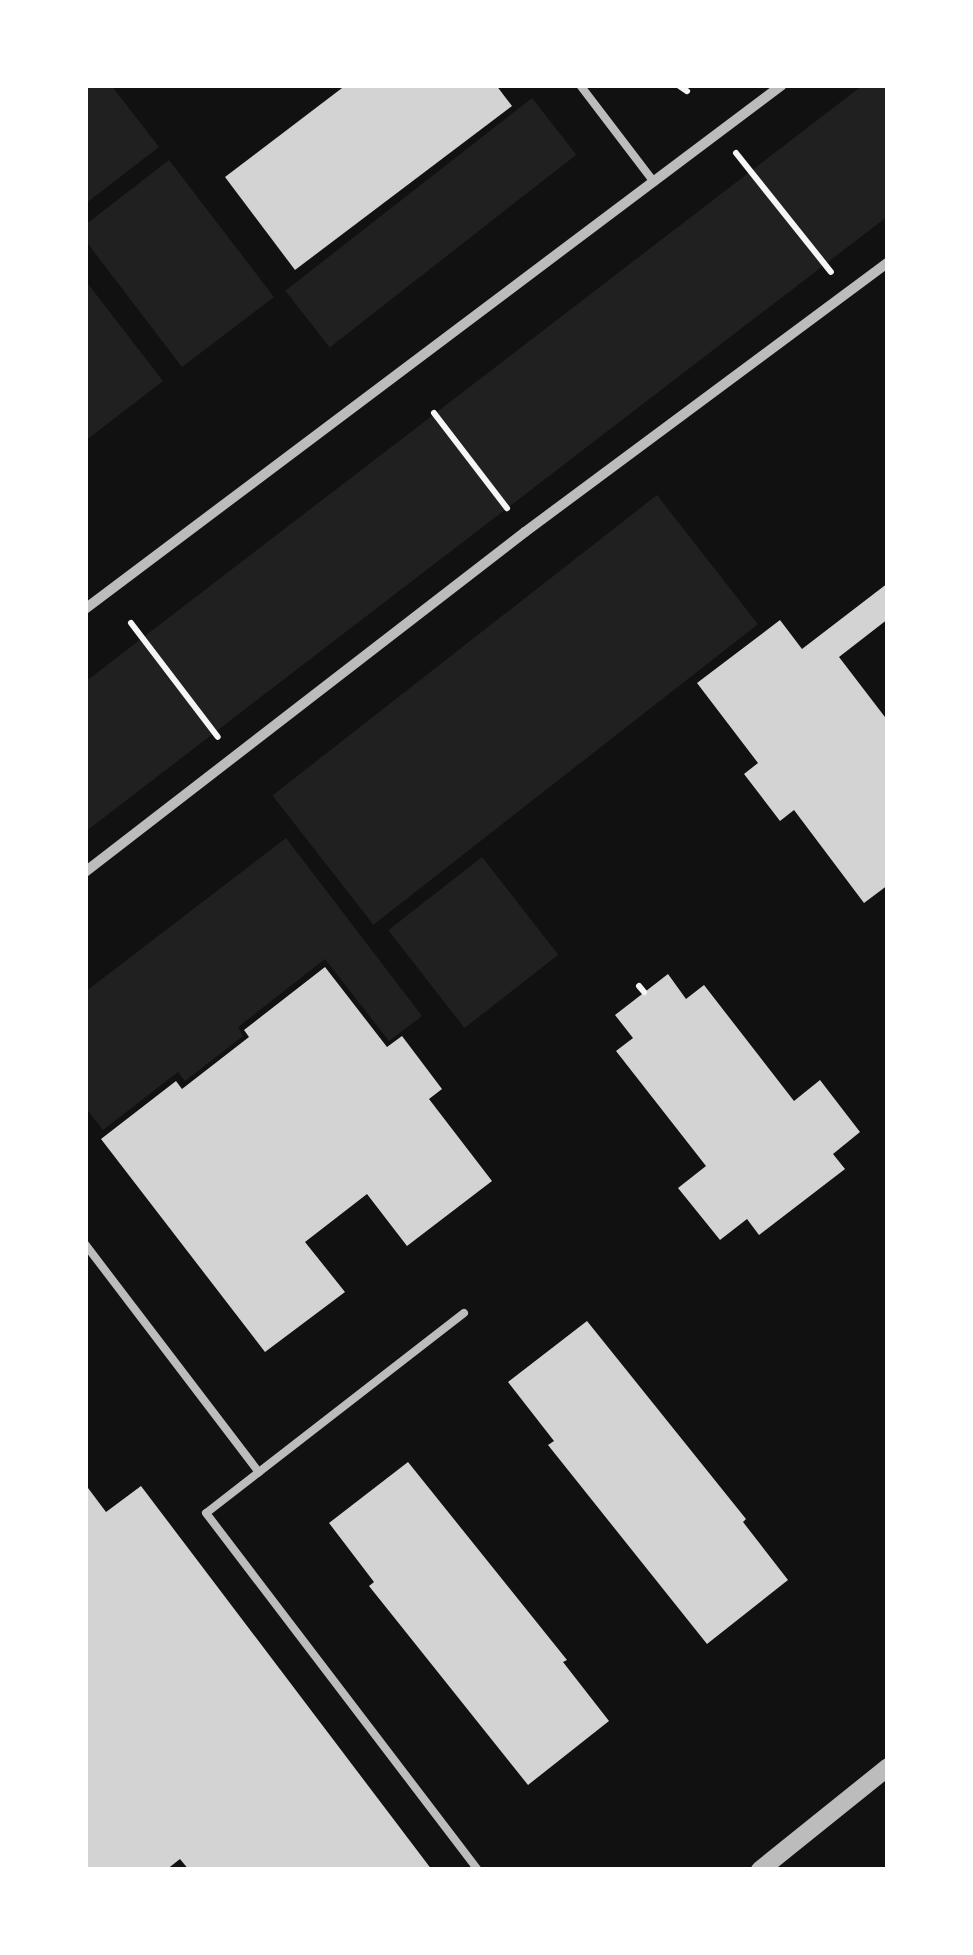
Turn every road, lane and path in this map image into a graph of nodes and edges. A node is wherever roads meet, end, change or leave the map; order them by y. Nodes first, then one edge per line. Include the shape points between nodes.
1 (580, 85) edge
2 (678, 85) edge
3 (782, 85) edge
4 (687, 91) dead end
5 (735, 152) dead end
6 (654, 182) junction
7 (888, 262) edge
8 (833, 274) dead end
9 (434, 413) dead end
10 (508, 508) dead end
11 (85, 609) edge
12 (131, 624) dead end
13 (222, 742) dead end
14 (85, 872) edge
15 (85, 1244) edge
16 (464, 1313) dead end
17 (260, 1472) junction
18 (888, 1767) edge
19 (478, 1870) edge
20 (760, 1870) edge

1 - 6 lane
2 - 4 path
3 - 6 street
5 - 8 path
6 - 11 street
7 - 14 street
9 - 10 path
12 - 13 path
15 - 17 lane
16 - 17 lane
17 - 19 lane via 206,1514
18 - 20 street

